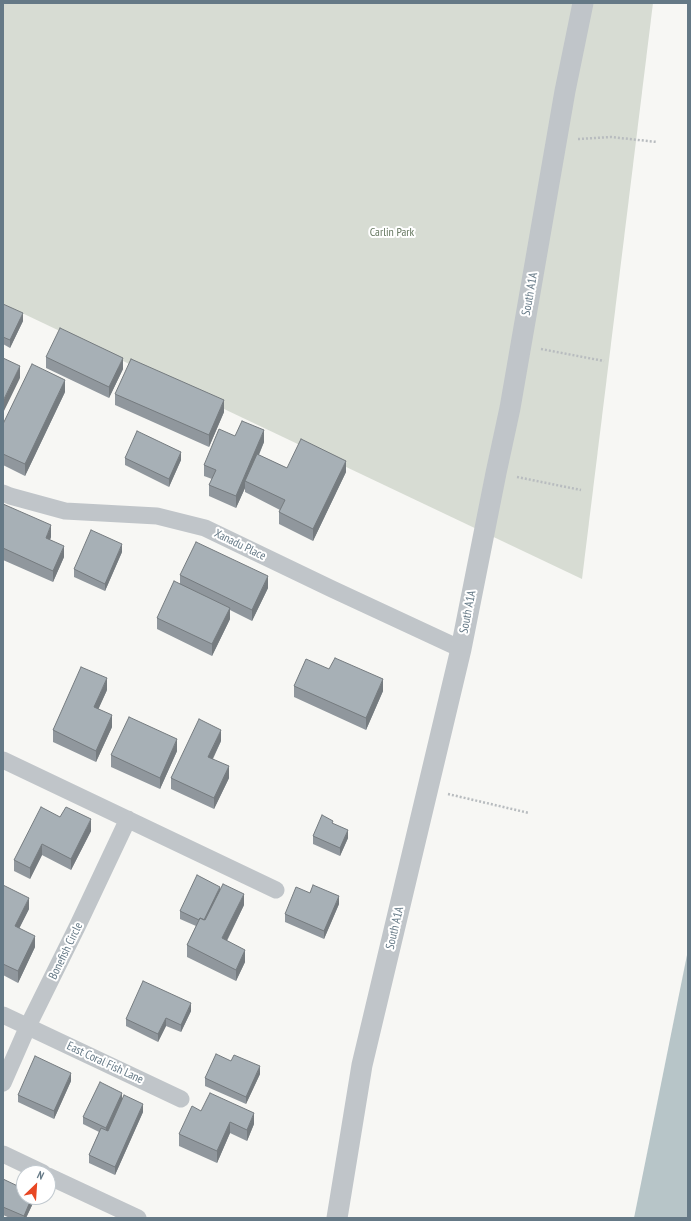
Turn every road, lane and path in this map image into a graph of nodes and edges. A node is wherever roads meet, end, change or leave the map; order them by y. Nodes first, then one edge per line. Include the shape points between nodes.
1 (583, 3) edge
2 (556, 141) junction
3 (657, 142) dead end
4 (521, 344) junction
5 (604, 361) dead end
6 (496, 473) junction
7 (581, 490) dead end
8 (3, 493) edge
9 (461, 650) junction
10 (3, 760) edge
11 (428, 789) junction
12 (529, 813) dead end
13 (128, 820) junction
14 (276, 890) dead end
15 (3, 1015) edge
16 (28, 1026) junction
17 (3, 1083) edge
18 (181, 1099) dead end
19 (3, 1154) edge
20 (26, 1165) edge
21 (56, 1180) edge
22 (138, 1218) edge
23 (337, 1218) edge

1 - 2 street, South A1A
2 - 3 path via 611,137
2 - 4 street, South A1A
4 - 5 path
4 - 6 street, South A1A
6 - 7 path
6 - 9 street, South A1A
8 - 9 street, Xanadu Place via 65,511 157,516 205,528
9 - 11 street, South A1A
10 - 13 street
11 - 12 path
11 - 23 street, South A1A via 362,1065
13 - 14 street
13 - 16 street, Bonefish Circle
15 - 16 street, East Coral Fish Lane
16 - 17 street, Bonefish Circle
16 - 18 street, East Coral Fish Lane
19 - 20 street
21 - 22 street

